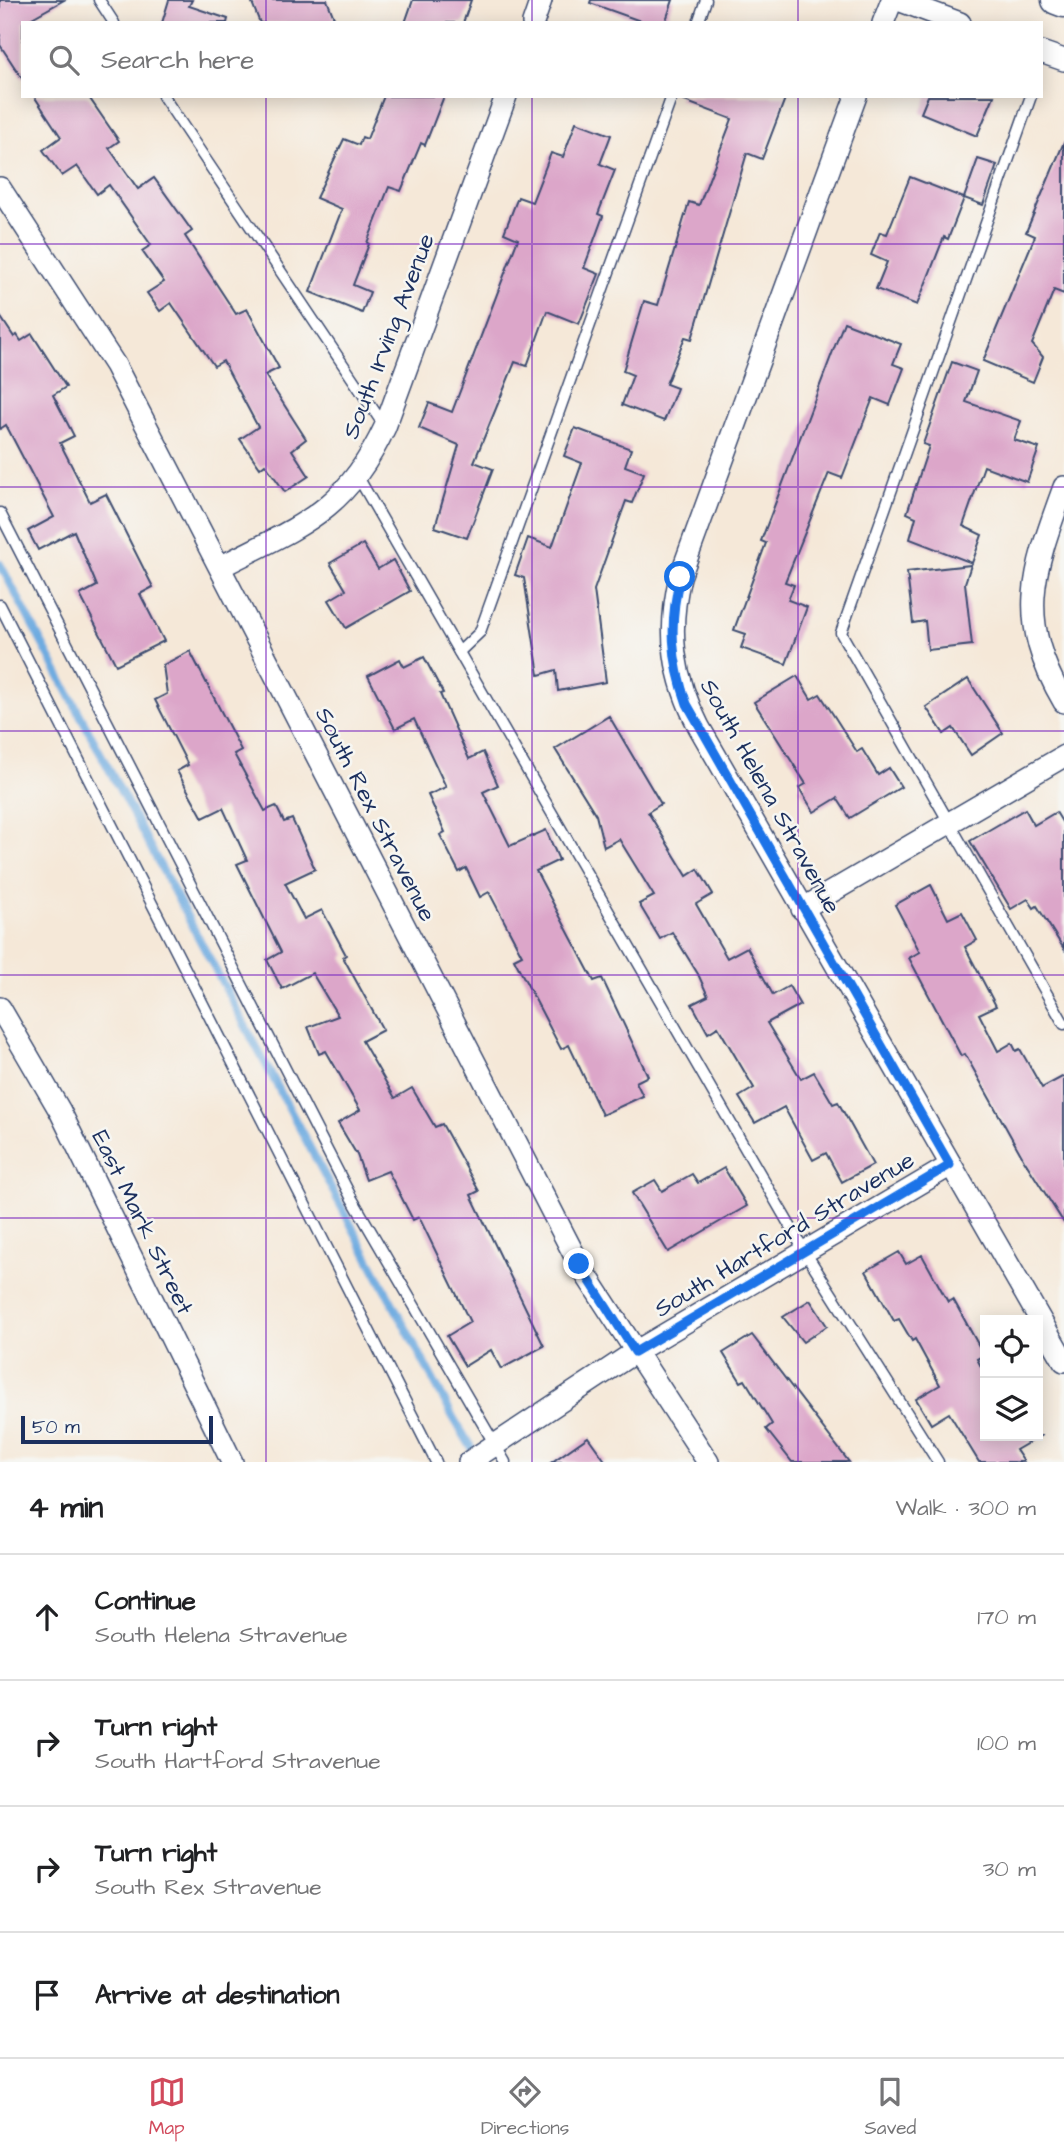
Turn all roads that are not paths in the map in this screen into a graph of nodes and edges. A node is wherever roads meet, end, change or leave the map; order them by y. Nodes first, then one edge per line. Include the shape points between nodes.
1 (99, 0) edge
2 (541, 0) edge
3 (706, 0) edge
4 (892, 0) edge
5 (898, 0) edge
6 (1056, 0) edge
7 (1064, 3) edge
8 (113, 21) edge
9 (534, 21) edge
10 (699, 21) edge
11 (884, 21) edge
12 (956, 21) edge
13 (164, 98) edge
14 (505, 98) edge
15 (671, 98) edge
16 (855, 98) edge
17 (1030, 98) edge
18 (0, 188) edge
19 (385, 427) junction
20 (358, 477) junction
21 (1064, 487) edge
22 (0, 513) edge
23 (220, 567) junction
24 (0, 605) edge
25 (459, 652) junction
26 (1064, 702) edge
27 (1064, 756) edge
28 (948, 824) junction
29 (803, 909) junction
30 (0, 1009) edge
31 (1064, 1024) edge
32 (950, 1165) junction
33 (805, 1252) junction
34 (635, 1352) junction
35 (1064, 1361) edge
36 (500, 1454) edge
37 (232, 1462) edge
38 (436, 1462) edge
39 (469, 1462) edge
40 (708, 1462) edge
41 (938, 1462) edge

1 - 8 lane
2 - 9 street
3 - 10 lane
4 - 11 street
5 - 12 street
6 - 7 street
13 - 19 lane
14 - 19 street, South Irving Avenue
15 - 25 lane via 480,632
16 - 29 street, South Helena Stravenue via 680,577 672,627 673,655 687,704
17 - 28 lane via 841,633
18 - 23 street, South Rex Stravenue via 115,365
19 - 20 street, South Irving Avenue
20 - 23 street, South Irving Avenue via 305,523
20 - 25 lane
21 - 26 street via 1040,551 1032,598 1044,664
22 - 36 lane via 351,1197
23 - 34 street, South Rex Stravenue via 579,1264
24 - 38 lane
25 - 33 lane
27 - 28 street
28 - 29 street
28 - 31 lane
29 - 32 street, South Helena Stravenue
30 - 37 street, East Mark Street via 60,1111
32 - 33 street, South Hartford Stravenue
32 - 35 street, South Helena Stravenue
33 - 34 street, South Hartford Stravenue
33 - 41 lane
34 - 36 street, South Hartford Stravenue
34 - 40 street, South Rex Stravenue
36 - 39 street, South Hartford Stravenue

